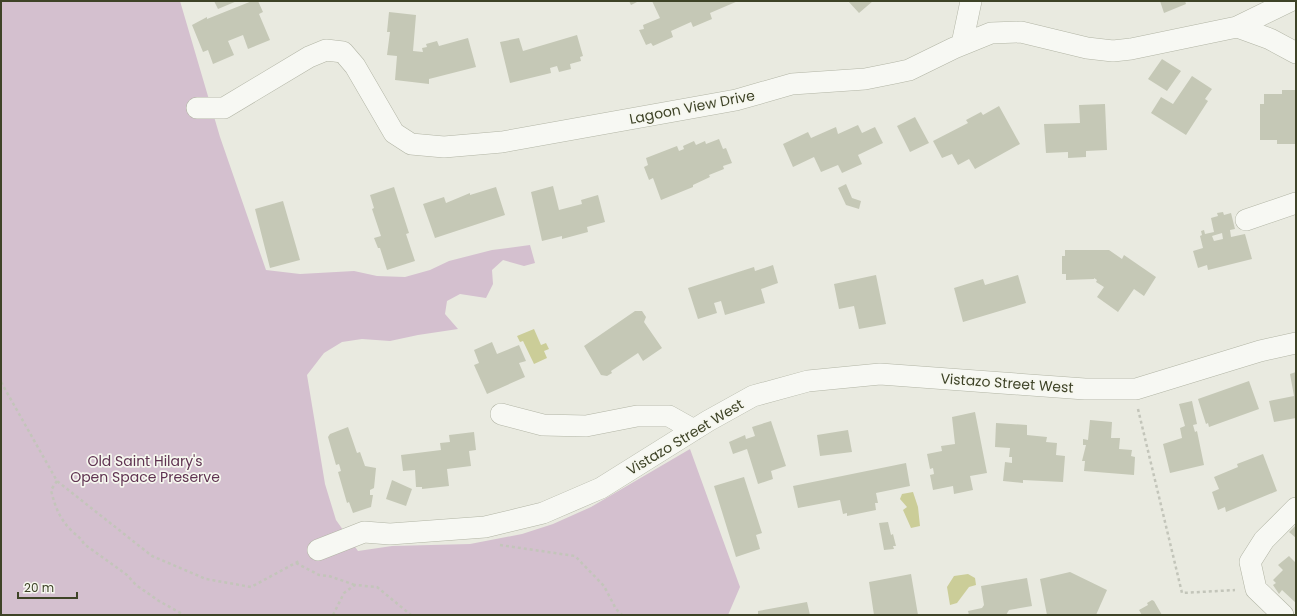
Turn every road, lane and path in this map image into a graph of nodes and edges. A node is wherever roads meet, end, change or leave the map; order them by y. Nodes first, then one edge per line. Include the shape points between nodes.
1 (971, 1) edge
2 (1290, 1) edge
3 (1237, 27) junction
4 (962, 44) junction
5 (1296, 53) edge
6 (197, 108) dead end
7 (1296, 203) edge
8 (1246, 220) dead end
9 (1296, 343) edge
10 (1, 382) edge
11 (1133, 389) junction
12 (501, 414) dead end
13 (694, 430) junction
14 (57, 481) junction
15 (1296, 508) edge
16 (498, 544) dead end
17 (318, 550) joint
18 (295, 563) junction
19 (355, 585) junction
20 (1256, 589) junction
21 (184, 615) edge
22 (333, 615) edge
23 (411, 615) edge
24 (622, 615) edge
25 (1284, 615) edge

1 - 4 street
2 - 3 street, Lagoon View Drive
3 - 4 street, Lagoon View Drive via 1131,50 1087,48 1021,32 1005,31 990,33
3 - 5 street via 1270,39
4 - 6 street, Lagoon View Drive via 909,70 865,79 792,84 736,100 494,143 444,147 411,144 394,133 355,66 343,52 326,50 309,57 224,108
7 - 8 street
9 - 11 street, Vistazo Street West via 1260,351
10 - 14 path
11 - 13 street, Vistazo Street West via 1084,389 949,378 872,375 808,381 753,396
11 - 20 path via 1182,593
12 - 13 street via 543,425 586,426 637,416 669,416
13 - 17 street, Vistazo Street West via 601,488 543,513 485,527 390,534 364,532
14 - 18 path via 152,556 206,579 251,587
14 - 21 path via 51,490 56,509 84,544 127,575 136,586
15 - 20 street via 1264,540 1250,562
16 - 24 path via 575,556 604,586
17 - 18 path
18 - 19 path via 319,575
19 - 22 path via 344,593
19 - 23 path via 377,587
20 - 25 street

